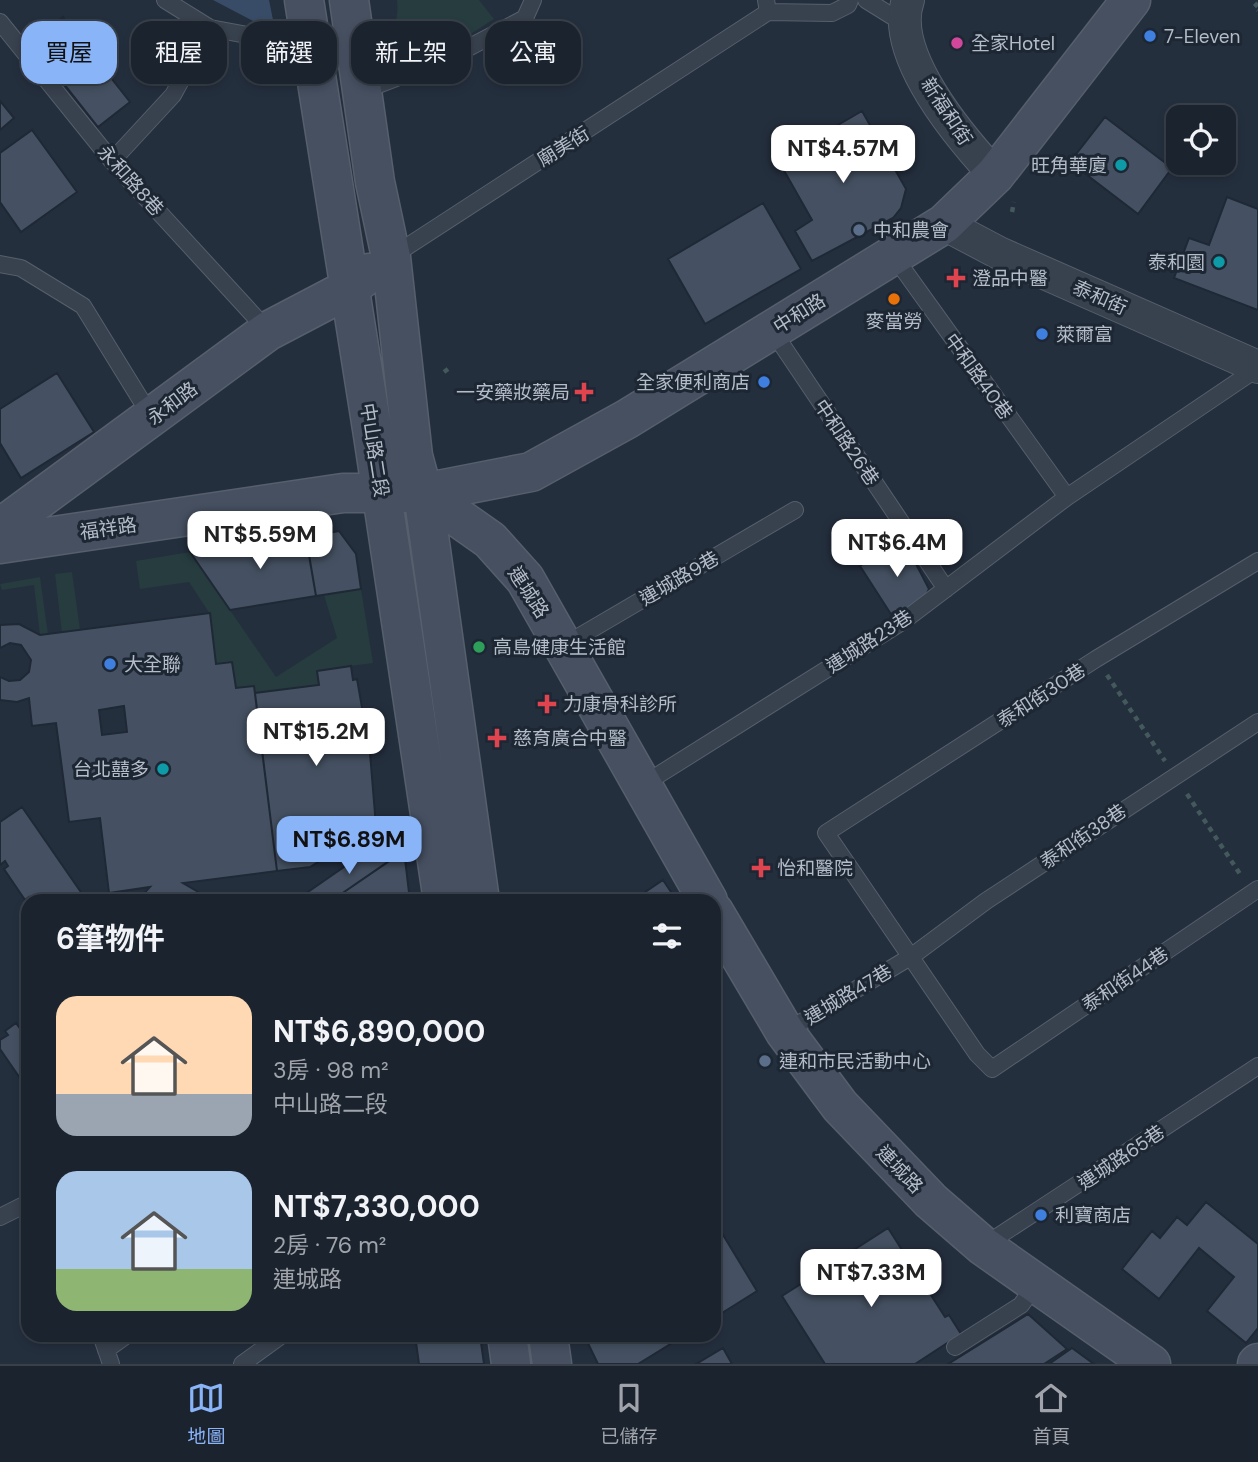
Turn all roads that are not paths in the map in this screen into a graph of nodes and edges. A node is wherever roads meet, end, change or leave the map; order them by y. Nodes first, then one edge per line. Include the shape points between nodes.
1 (165, 0) edge
2 (304, 0) edge
3 (349, 0) edge
4 (533, 0) edge
5 (850, 0) edge
6 (866, 0) edge
7 (1131, 0) edge
8 (767, 6) edge
9 (906, 12) edge
10 (199, 21) edge
11 (308, 21) edge
12 (0, 22) edge
13 (179, 84) edge
14 (318, 84) edge
15 (362, 91) junction
16 (112, 161) junction
17 (995, 175) junction
18 (944, 224) junction
19 (893, 255) junction
20 (391, 257) junction
21 (0, 264) edge
22 (350, 288) junction
23 (772, 330) junction
24 (268, 331) junction
25 (1258, 368) edge
26 (153, 418) junction
27 (382, 493) junction
28 (423, 493) junction
29 (1067, 497) junction
30 (795, 510) dead end
31 (0, 528) edge
32 (0, 544) edge
33 (1258, 561) edge
34 (946, 589) junction
35 (563, 646) junction
36 (1258, 722) edge
37 (644, 784) junction
38 (826, 833) joint
39 (1258, 889) edge
40 (442, 894) edge
41 (479, 894) edge
42 (704, 894) edge
43 (721, 924) edge
44 (912, 956) junction
45 (785, 1032) junction
46 (1258, 1066) edge
47 (992, 1069) joint
48 (21, 1206) edge
49 (0, 1217) edge
50 (983, 1246) junction
51 (1036, 1284) junction
52 (272, 1342) edge
53 (508, 1342) edge
54 (549, 1342) edge
55 (955, 1347) dead end
56 (242, 1364) edge
57 (511, 1364) edge
58 (552, 1364) edge
59 (1151, 1364) edge

1 - 10 lane
2 - 11 street, 中山路二段
3 - 15 street, 中山路二段
4 - 15 lane via 525,18 464,51
5 - 8 lane via 832,13
6 - 9 lane
7 - 17 street, 中和路
8 - 20 lane, 廟美街
9 - 17 street, 新福和街 via 908,42 931,92
12 - 16 lane, 永和路8巷
13 - 16 lane
14 - 22 street, 中山路二段
15 - 20 street, 中山路二段
16 - 24 lane, 永和路8巷
17 - 18 street, 中和路
18 - 19 street, 中和路
18 - 25 street, 泰和街
19 - 23 street, 中和路
19 - 29 lane, 中和路40巷
20 - 22 street, 廟美街
20 - 28 street, 中山路二段 via 413,456
21 - 26 lane via 21,268 83,306
22 - 24 street, 永和路
22 - 27 street, 中山路二段
23 - 28 street, 中和路 via 531,472
23 - 34 lane, 中和路26巷
24 - 26 street, 永和路
25 - 29 lane, 連城路23巷
26 - 31 street, 永和路
27 - 28 street, 中和路
27 - 32 street, 福祥路 via 343,494
27 - 40 street, 中山路二段
28 - 35 street, 連城路 via 490,540 525,579
28 - 41 street, 中山路二段
29 - 34 lane, 連城路23巷
30 - 35 lane, 連城路9巷
33 - 38 lane, 泰和街30巷
34 - 37 lane, 連城路23巷 via 902,622
35 - 37 street, 連城路
36 - 44 lane, 泰和街38巷 via 996,894
37 - 42 street, 連城路
38 - 44 lane, 連城路47巷
39 - 47 lane, 泰和街44巷
43 - 45 street, 連城路
44 - 45 lane, 連城路47巷
44 - 47 lane, 連城路47巷 via 977,1054
45 - 50 street, 連城路 via 840,1106 931,1201
46 - 50 lane, 連城路65巷
48 - 49 lane
50 - 51 street, 連城路
51 - 55 lane via 1021,1305
51 - 59 street, 連城路
52 - 56 lane
53 - 57 street
54 - 58 street

